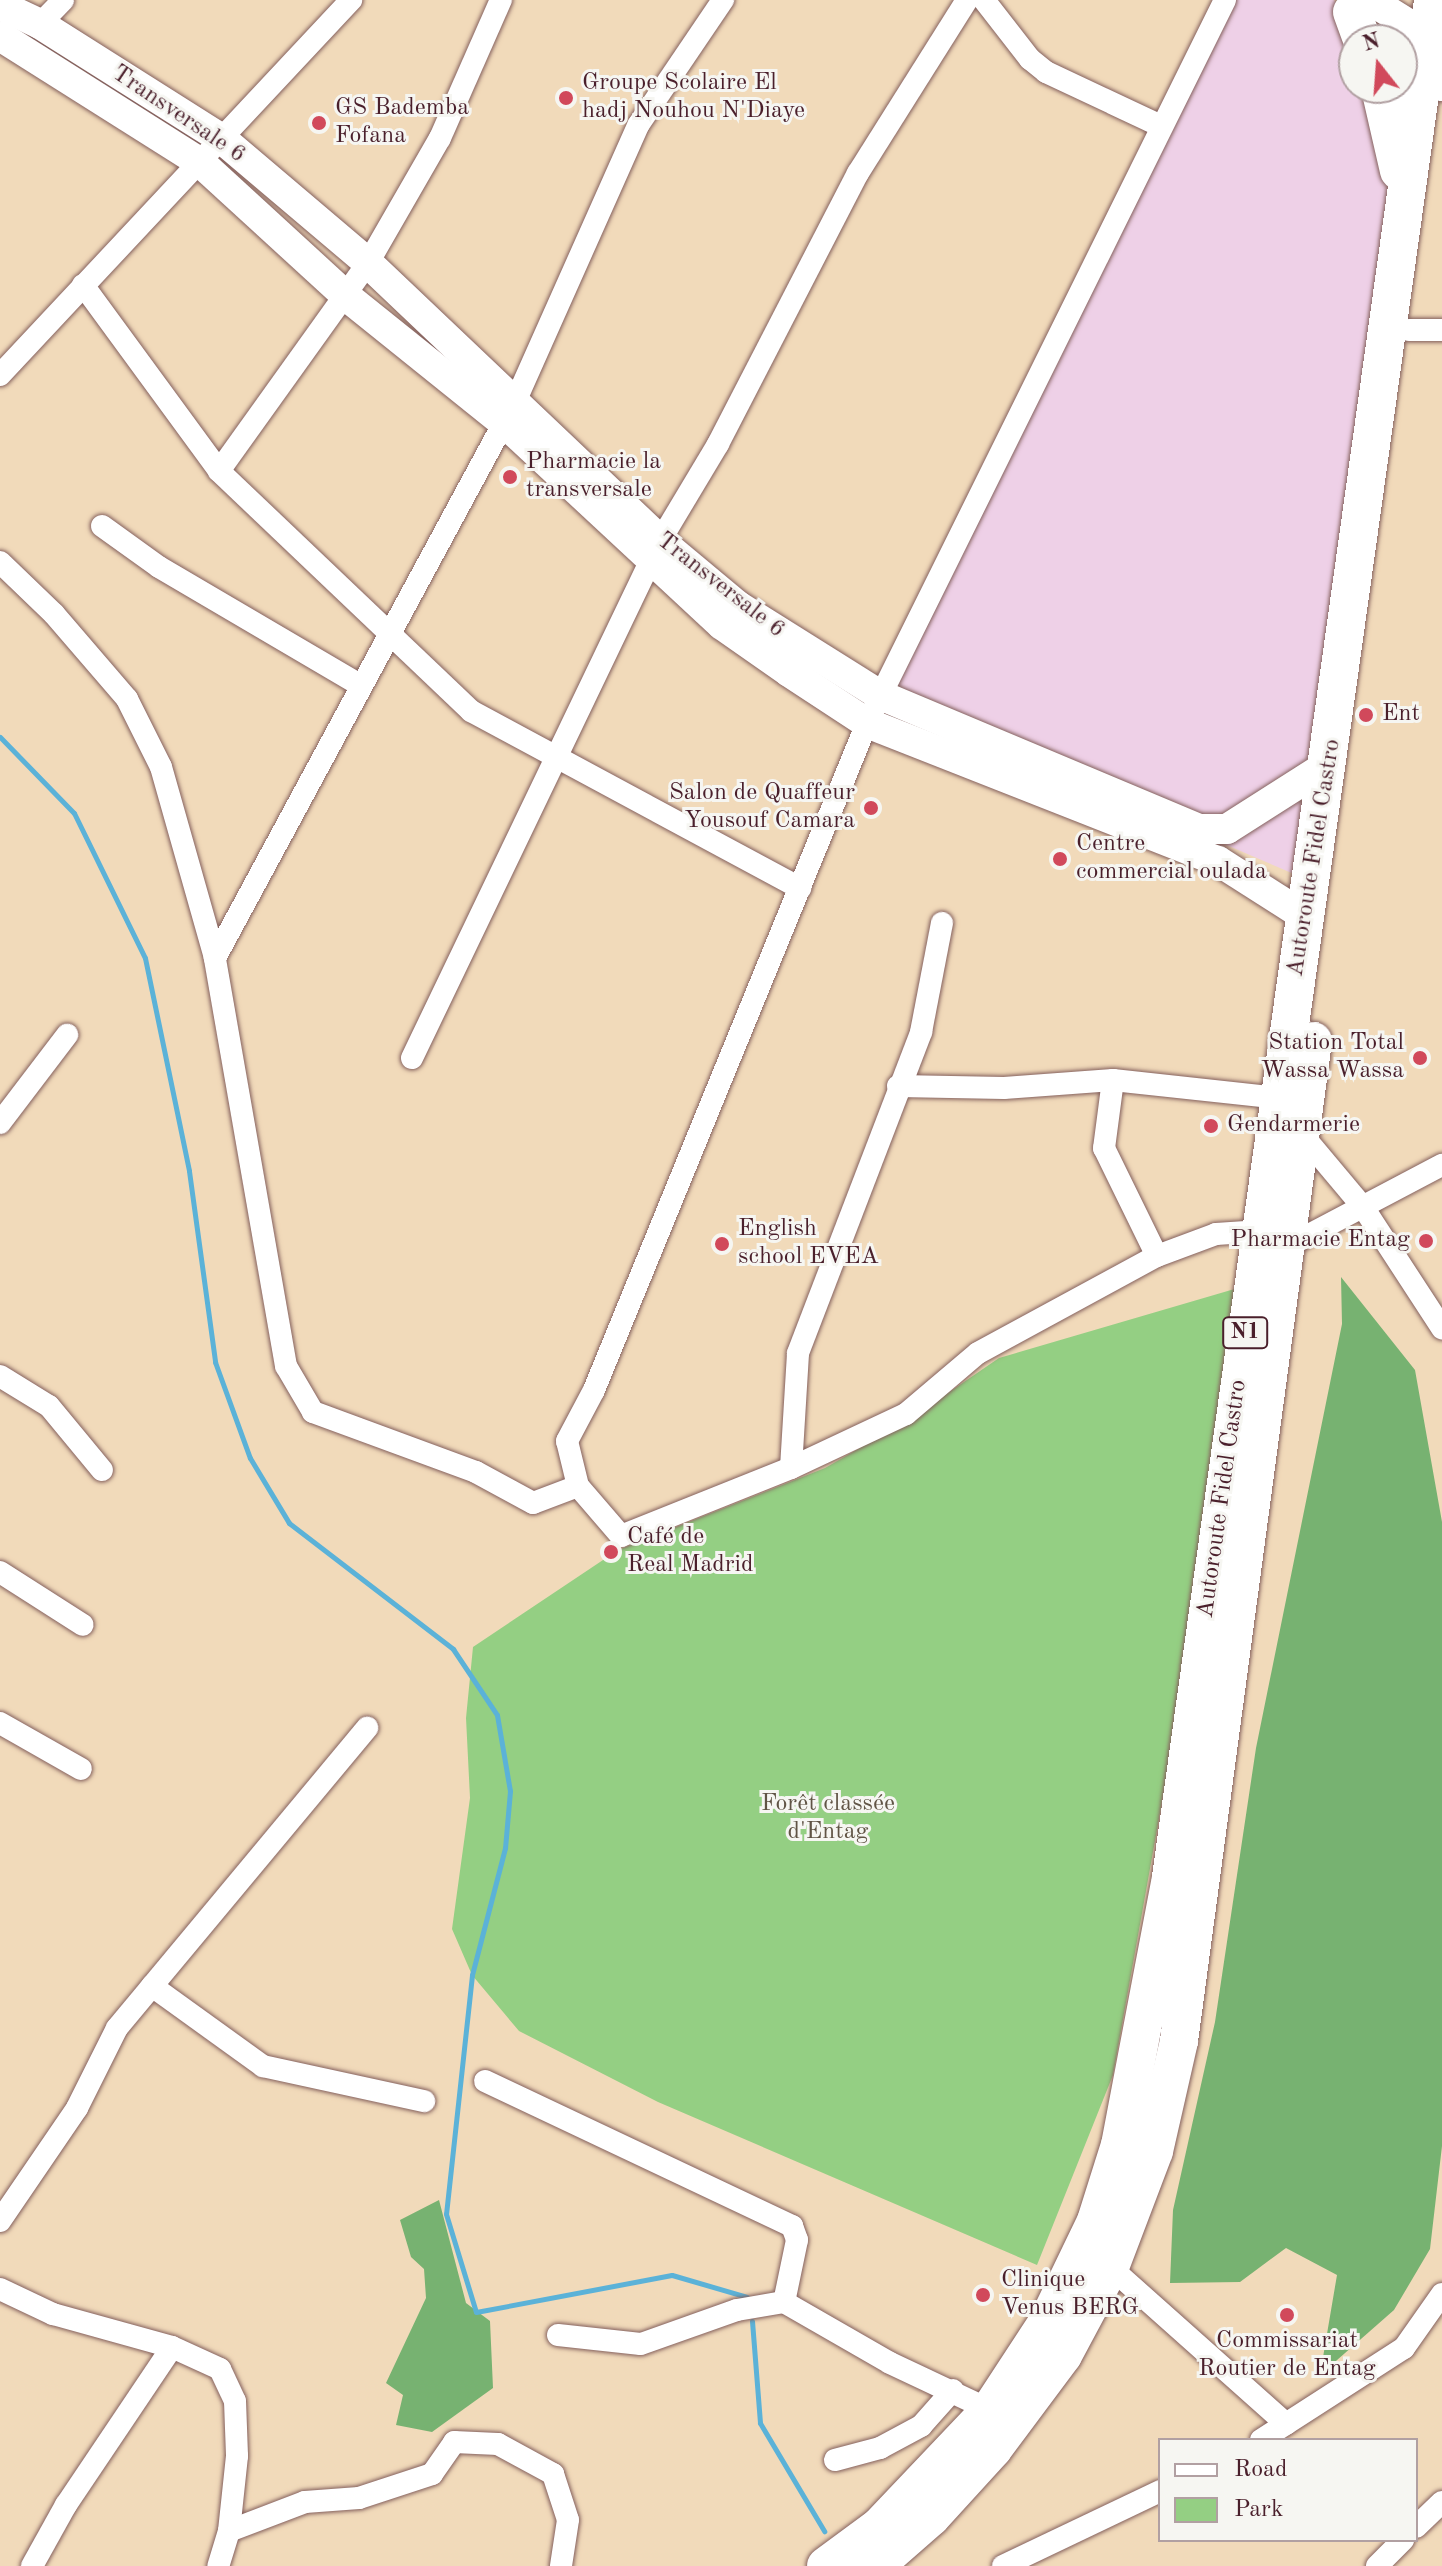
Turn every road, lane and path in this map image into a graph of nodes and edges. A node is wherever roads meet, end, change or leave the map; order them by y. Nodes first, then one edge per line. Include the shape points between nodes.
1 (63, 0) edge
2 (351, 0) edge
3 (501, 0) edge
4 (723, 0) edge
5 (967, 0) edge
6 (984, 0) edge
7 (1225, 0) edge
8 (1433, 0) edge
9 (0, 5) edge
10 (1357, 13) edge
11 (40, 24) junction
12 (0, 36) edge
13 (1427, 58) edge
14 (1383, 104) edge
15 (1442, 106) edge
16 (1161, 126) junction
17 (222, 139) junction
18 (201, 163) junction
19 (1406, 209) junction
20 (368, 263) junction
21 (83, 285) junction
22 (346, 296) junction
23 (1426, 330) edge
24 (0, 375) edge
25 (509, 412) junction
26 (219, 471) junction
27 (102, 526) dead end
28 (655, 551) junction
29 (0, 562) edge
30 (391, 632) junction
31 (360, 685) junction
32 (880, 695) junction
33 (867, 723) junction
34 (556, 759) junction
35 (1329, 764) junction
36 (800, 888) junction
37 (1318, 919) junction
38 (942, 923) dead end
39 (215, 958) junction
40 (67, 1035) dead end
41 (412, 1058) dead end
42 (1113, 1080) junction
43 (898, 1086) junction
44 (1278, 1098) junction
45 (0, 1123) edge
46 (1300, 1132) junction
47 (1442, 1165) edge
48 (1363, 1207) junction
49 (1275, 1238) junction
50 (1157, 1256) junction
51 (1442, 1328) edge
52 (0, 1376) edge
53 (791, 1468) junction
54 (102, 1470) dead end
55 (578, 1486) junction
56 (0, 1572) edge
57 (83, 1625) dead end
58 (0, 1723) edge
59 (367, 1728) dead end
60 (81, 1769) dead end
61 (152, 1986) junction
62 (485, 2081) dead end
63 (424, 2101) dead end
64 (0, 2221) edge
65 (1110, 2267) junction
66 (0, 2289) edge
67 (1442, 2294) edge
68 (784, 2302) junction
69 (558, 2335) dead end
70 (172, 2347) junction
71 (953, 2390) junction
72 (990, 2410) junction
73 (1286, 2424) junction
74 (1264, 2438) edge
75 (835, 2460) dead end
76 (1158, 2492) edge
77 (1441, 2504) edge
78 (1418, 2525) edge
79 (229, 2531) junction
80 (1401, 2542) edge
81 (32, 2566) edge
82 (218, 2566) edge
83 (561, 2566) edge
84 (826, 2566) edge
85 (875, 2566) edge
86 (1003, 2566) edge
87 (1377, 2566) edge

1 - 11 street
2 - 17 street
3 - 20 street via 440,138
4 - 25 street via 639,124
5 - 28 street via 858,173 718,444
6 - 16 street via 1046,72
7 - 16 street
8 - 13 highway, Autoroute Fidel Castro / N1
9 - 11 main road, Transversale 6
10 - 13 main road
11 - 17 main road, Transversale 6
12 - 18 main road, Transversale 6
13 - 19 highway, Autoroute Fidel Castro / N1
14 - 19 highway
15 - 23 highway, Autoroute Fidel Castro / N1
16 - 32 street
17 - 18 street
17 - 20 main road, Transversale 6
18 - 21 street
18 - 22 main road, Transversale 6
19 - 35 highway, Autoroute Fidel Castro / N1
20 - 22 street
20 - 25 main road, Transversale 6
21 - 24 street
21 - 26 street
22 - 25 main road, Transversale 6
22 - 26 street
23 - 37 highway, Autoroute Fidel Castro / N1
25 - 28 main road, Transversale 6
25 - 30 street
26 - 30 street
27 - 31 street via 159,567
28 - 32 main road, Transversale 6
28 - 33 main road, Transversale 6 via 722,625
28 - 34 street
29 - 39 street via 54,614 127,699 161,767
30 - 31 street
30 - 34 street via 471,711
31 - 39 street via 322,768
32 - 33 street
32 - 35 main road, Transversale 6 via 1198,829 1227,829
33 - 36 street
33 - 37 main road, Transversale 6 via 1218,861
34 - 36 street
34 - 41 street
35 - 37 highway, Autoroute Fidel Castro / N1
36 - 55 street via 594,1390 567,1441
37 - 44 highway, Autoroute Fidel Castro / N1
37 - 46 highway, Autoroute Fidel Castro / N1
38 - 43 street via 921,1032
39 - 55 street via 286,1366 313,1412 476,1472 533,1503
40 - 45 street
42 - 43 street via 1004,1088
42 - 44 street
42 - 50 street via 1104,1148
43 - 53 street via 798,1353
44 - 49 highway, Autoroute Fidel Castro / N1
46 - 48 street
46 - 49 highway, Autoroute Fidel Castro / N1
47 - 48 street
48 - 49 street
48 - 51 street
49 - 50 street via 1216,1234
49 - 65 highway, Autoroute Fidel Castro / N1 via 1179,2041 1154,2151
49 - 72 highway, Autoroute Fidel Castro / N1 via 1171,1877 1123,2131 1096,2221 1047,2323
50 - 53 street via 978,1353 906,1414
52 - 54 street via 49,1406
53 - 55 street via 621,1536
56 - 57 street
58 - 60 street
59 - 61 street
61 - 63 street via 263,2066
61 - 64 street via 117,2028 77,2108
62 - 68 street via 792,2226 797,2240
65 - 73 street
65 - 85 highway, Autoroute Fidel Castro / N1 via 1063,2355 993,2449 931,2517
66 - 70 street via 53,2314
67 - 73 street via 1404,2348
68 - 69 street via 737,2310 641,2344
68 - 71 street via 890,2363
70 - 79 street via 220,2369 235,2401 237,2456
70 - 81 street via 66,2505
71 - 72 street
71 - 75 street via 921,2426 880,2448
72 - 84 highway, Autoroute Fidel Castro / N1 via 879,2527
73 - 74 street
76 - 86 street
77 - 78 street
79 - 82 street
79 - 83 street via 305,2502 359,2498 432,2474 454,2442 498,2444 553,2474 568,2520
80 - 87 street

